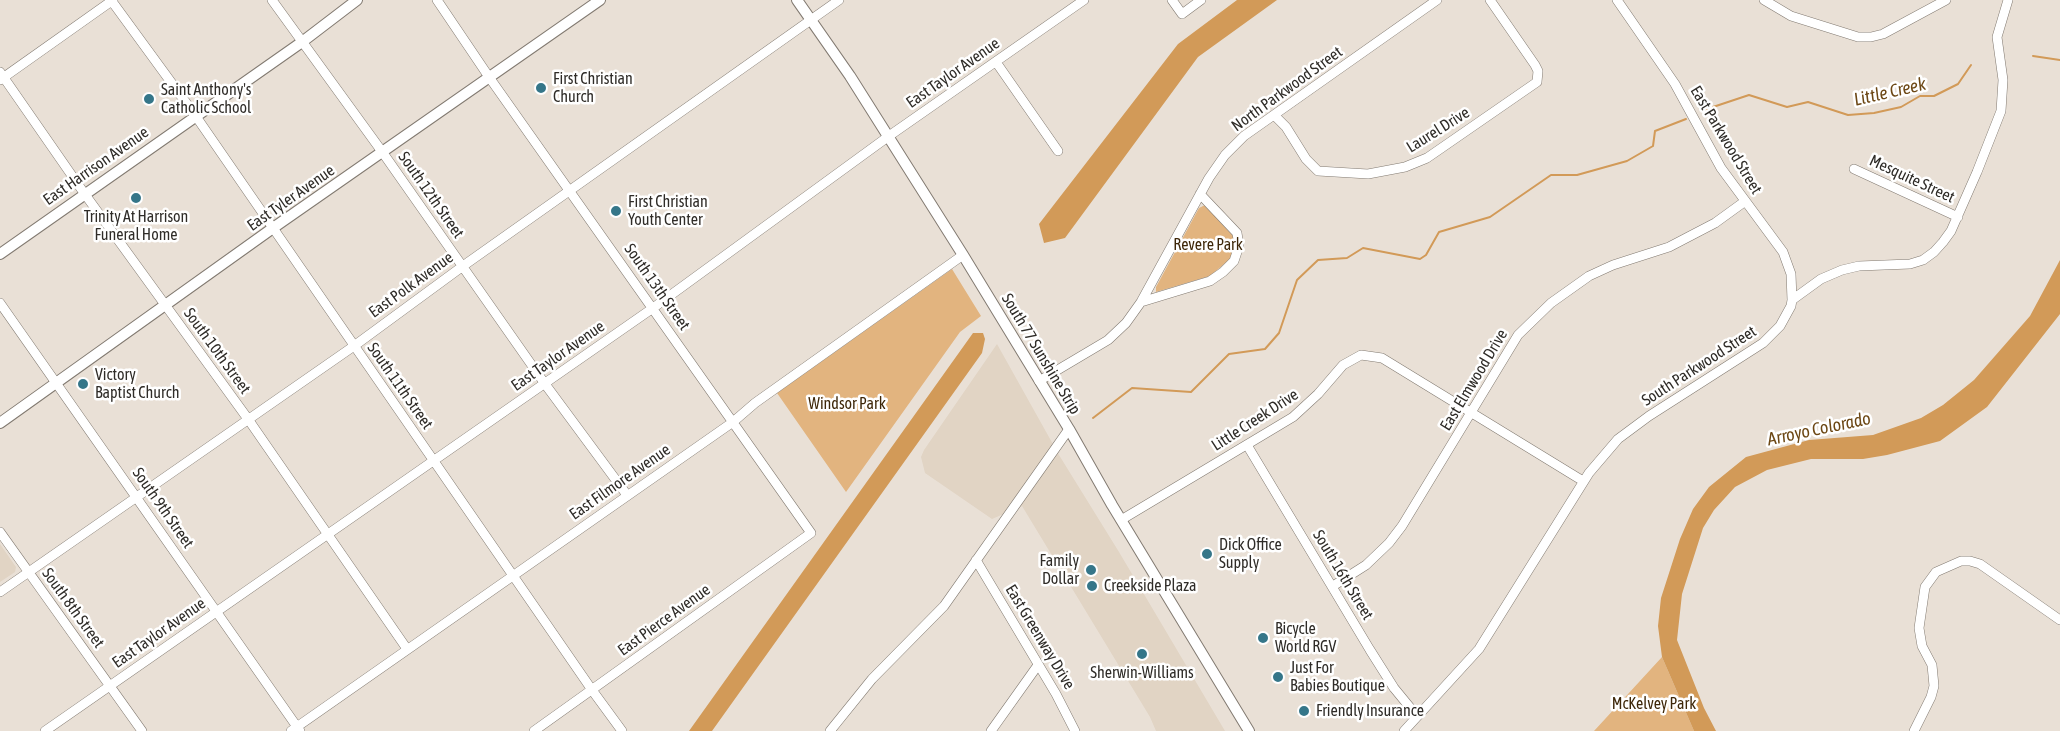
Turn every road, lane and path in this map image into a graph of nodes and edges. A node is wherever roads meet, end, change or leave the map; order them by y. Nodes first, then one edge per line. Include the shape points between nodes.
1 (112, 0) edge
2 (272, 0) edge
3 (357, 0) edge
4 (437, 0) edge
5 (600, 0) edge
6 (797, 0) edge
7 (839, 0) edge
8 (1084, 0) edge
9 (1172, 0) edge
10 (1201, 0) edge
11 (1437, 0) edge
12 (1490, 0) edge
13 (1617, 0) edge
14 (1764, 0) edge
15 (1946, 0) edge
16 (2008, 0) edge
17 (811, 19) junction
18 (302, 42) junction
19 (996, 62) junction
20 (1, 76) edge
21 (489, 77) junction
22 (195, 115) junction
23 (1274, 115) junction
24 (889, 136) junction
25 (1058, 151) dead end
26 (383, 153) junction
27 (1854, 170) dead end
28 (570, 190) junction
29 (84, 193) junction
30 (1200, 194) junction
31 (1744, 202) junction
32 (1958, 217) junction
33 (273, 228) junction
34 (0, 254) edge
35 (963, 255) junction
36 (463, 266) junction
37 (1792, 300) junction
38 (1141, 302) junction
39 (0, 303) edge
40 (165, 306) junction
41 (653, 308) junction
42 (354, 346) junction
43 (1039, 381) junction
44 (58, 383) junction
45 (545, 384) junction
46 (1470, 412) junction
47 (248, 419) junction
48 (733, 422) junction
49 (0, 423) edge
50 (1069, 429) junction
51 (1246, 445) junction
52 (434, 462) junction
53 (1583, 481) junction
54 (627, 495) junction
55 (137, 496) junction
56 (1121, 520) junction
57 (0, 532) edge
58 (811, 533) joint
59 (328, 536) junction
60 (976, 560) junction
61 (29, 572) junction
62 (513, 574) junction
63 (1333, 586) junction
64 (0, 592) edge
65 (217, 611) junction
66 (2060, 620) edge
67 (407, 649) junction
68 (1038, 664) junction
69 (111, 685) junction
70 (592, 690) junction
71 (1417, 716) junction
72 (296, 730) edge
73 (832, 730) edge
74 (45, 731) edge
75 (142, 731) edge
76 (534, 731) edge
77 (622, 731) edge
78 (991, 731) edge
79 (1075, 731) edge
80 (1249, 731) edge
81 (1404, 731) edge
82 (1914, 731) edge

1 - 20 street
1 - 22 street, South 11th Street
2 - 18 street, South 12th Street
3 - 18 main road, East Harrison Avenue
4 - 21 street, South 13th Street
5 - 21 main road, East Tyler Avenue
6 - 17 main road, South 77 Sunshine Strip
7 - 17 street, East Polk Avenue
8 - 19 street, East Taylor Avenue
9 - 10 street via 1182,14
11 - 23 street, North Parkwood Street
12 - 23 street, Laurel Drive via 1535,65 1538,82 1427,158 1368,174 1318,171
13 - 31 street, East Parkwood Street via 1675,84
14 - 15 street via 1791,16 1864,37 1883,34
16 - 32 street, South Parkwood Street via 1997,37 2001,111
17 - 24 main road, South 77 Sunshine Strip
17 - 28 street, East Polk Avenue
18 - 22 main road, East Harrison Avenue
18 - 26 street, South 12th Street
19 - 24 street, East Taylor Avenue
19 - 25 street
20 - 29 street, South 10th Street
21 - 26 main road, East Tyler Avenue
21 - 28 street, South 13th Street
22 - 29 main road, East Harrison Avenue
22 - 33 street, South 11th Street
23 - 30 street, North Parkwood Street via 1244,136
24 - 35 main road, South 77 Sunshine Strip
24 - 41 street, East Taylor Avenue
26 - 33 main road, East Tyler Avenue
26 - 36 street, South 12th Street
27 - 32 street, Mesquite Street
28 - 36 street, East Polk Avenue
28 - 41 street, South 13th Street
29 - 34 main road, East Harrison Avenue
29 - 40 street, South 10th Street
30 - 38 street, North Parkwood Street
30 - 38 street via 1237,233 1239,246 1234,261 1210,281
31 - 37 street, East Parkwood Street via 1783,252 1791,274
31 - 46 street, East Elmwood Drive via 1715,223 1669,247 1589,276 1551,303 1518,335
32 - 37 street, South Parkwood Street via 1943,242 1923,260 1842,270
33 - 40 main road, East Tyler Avenue
33 - 42 street, South 11th Street
35 - 43 main road, South 77 Sunshine Strip
35 - 48 street, East Filmore Avenue
36 - 42 street, East Polk Avenue
36 - 45 street, South 12th Street
37 - 53 street, South Parkwood Street via 1773,336 1625,433
38 - 43 street, North Parkwood Street via 1108,340
39 - 44 street, South 9th Street
40 - 44 main road, East Tyler Avenue
40 - 47 street, South 10th Street
41 - 45 street, East Taylor Avenue
41 - 48 street, South 13th Street
42 - 47 street, East Polk Avenue
42 - 52 street, South 11th Street
43 - 50 main road, South 77 Sunshine Strip
44 - 49 main road, East Tyler Avenue
44 - 55 street, South 9th Street
45 - 52 street, East Taylor Avenue
45 - 54 street, South 12th Street
46 - 51 street, Little Creek Drive via 1382,358 1361,355 1343,365 1293,417
46 - 53 street, Little Creek Drive
46 - 63 street, East Elmwood Drive via 1395,535 1366,565
47 - 55 street, East Polk Avenue
47 - 59 street, South 10th Street
48 - 54 street, East Filmore Avenue
48 - 58 street, South 13th Street
50 - 56 main road, South 77 Sunshine Strip
50 - 60 street
51 - 56 street, Little Creek Drive
51 - 63 street, South 16th Street
52 - 59 street, East Taylor Avenue
52 - 62 street, South 11th Street
53 - 71 street, South Parkwood Street via 1479,649
54 - 62 street, East Filmore Avenue
55 - 61 street, East Polk Avenue
55 - 65 street, South 9th Street
56 - 80 main road, South 77 Sunshine Strip
57 - 61 street, South 8th Street
58 - 70 street, East Pierce Avenue
59 - 65 street, East Taylor Avenue
59 - 67 street, South 10th Street
60 - 68 street, East Greenway Drive
60 - 73 street via 938,613 872,679
61 - 64 street, East Polk Avenue
61 - 69 street, South 8th Street
62 - 67 street, East Filmore Avenue
62 - 70 street, South 11th Street
63 - 71 street, South 16th Street via 1394,688
65 - 69 street, East Taylor Avenue
65 - 72 street, South 9th Street
66 - 82 street via 1980,564 1961,561 1936,572 1926,587 1919,628 1932,665 1934,686
67 - 72 street, East Filmore Avenue
68 - 78 street
68 - 79 street, East Greenway Drive
69 - 74 street, East Taylor Avenue
69 - 75 street, South 8th Street
70 - 76 street, East Pierce Avenue
70 - 77 street, South 11th Street
71 - 81 street, South Parkwood Street

